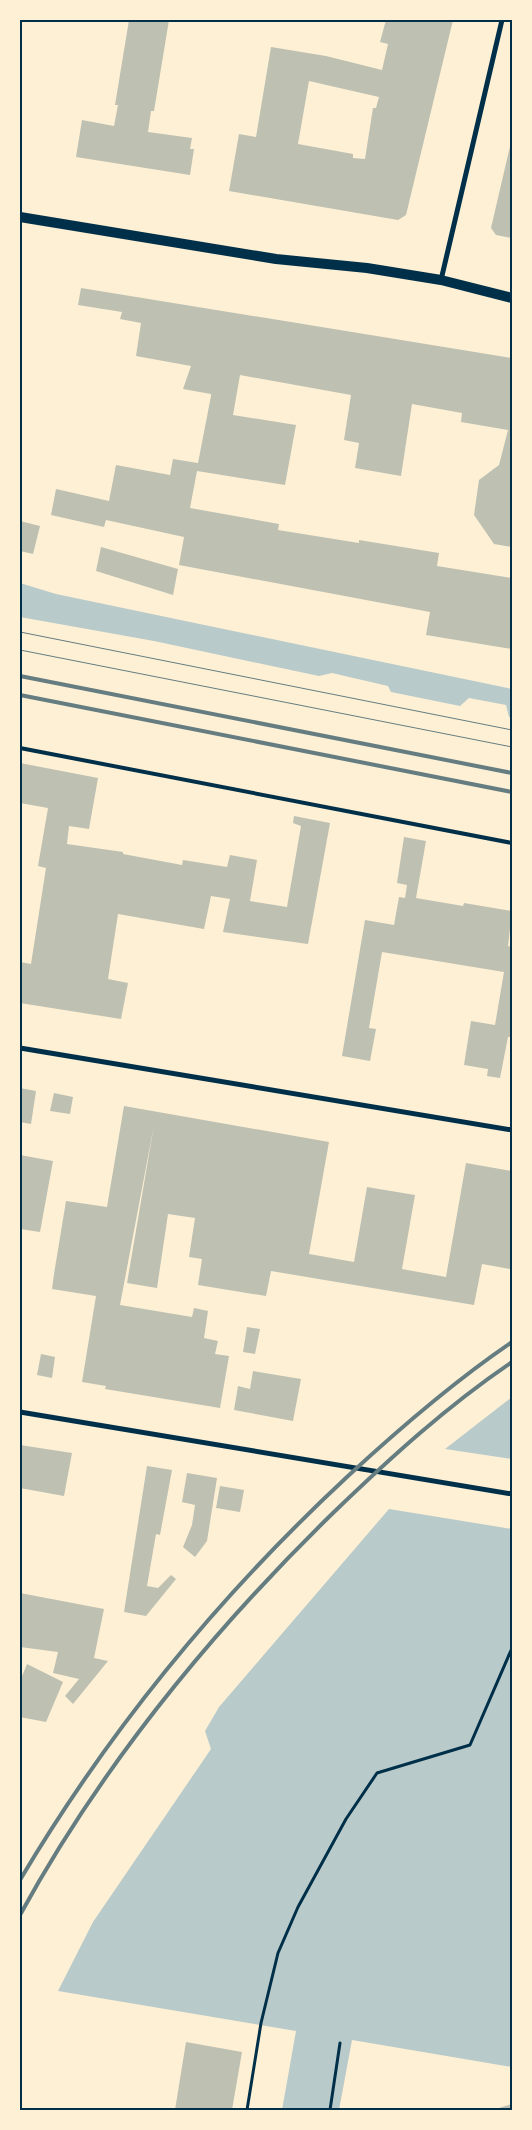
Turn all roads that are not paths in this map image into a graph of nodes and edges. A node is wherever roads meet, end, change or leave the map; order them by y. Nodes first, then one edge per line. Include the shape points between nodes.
1 (502, 20) edge
2 (20, 217) edge
3 (441, 280) junction
4 (512, 298) edge
5 (20, 748) edge
6 (512, 843) edge
7 (20, 1048) edge
8 (512, 1130) edge
9 (20, 1412) edge
10 (512, 1494) edge

1 - 3 street
2 - 3 main road via 276,259 367,268
3 - 4 main road
5 - 6 lane
7 - 8 street
9 - 10 street

